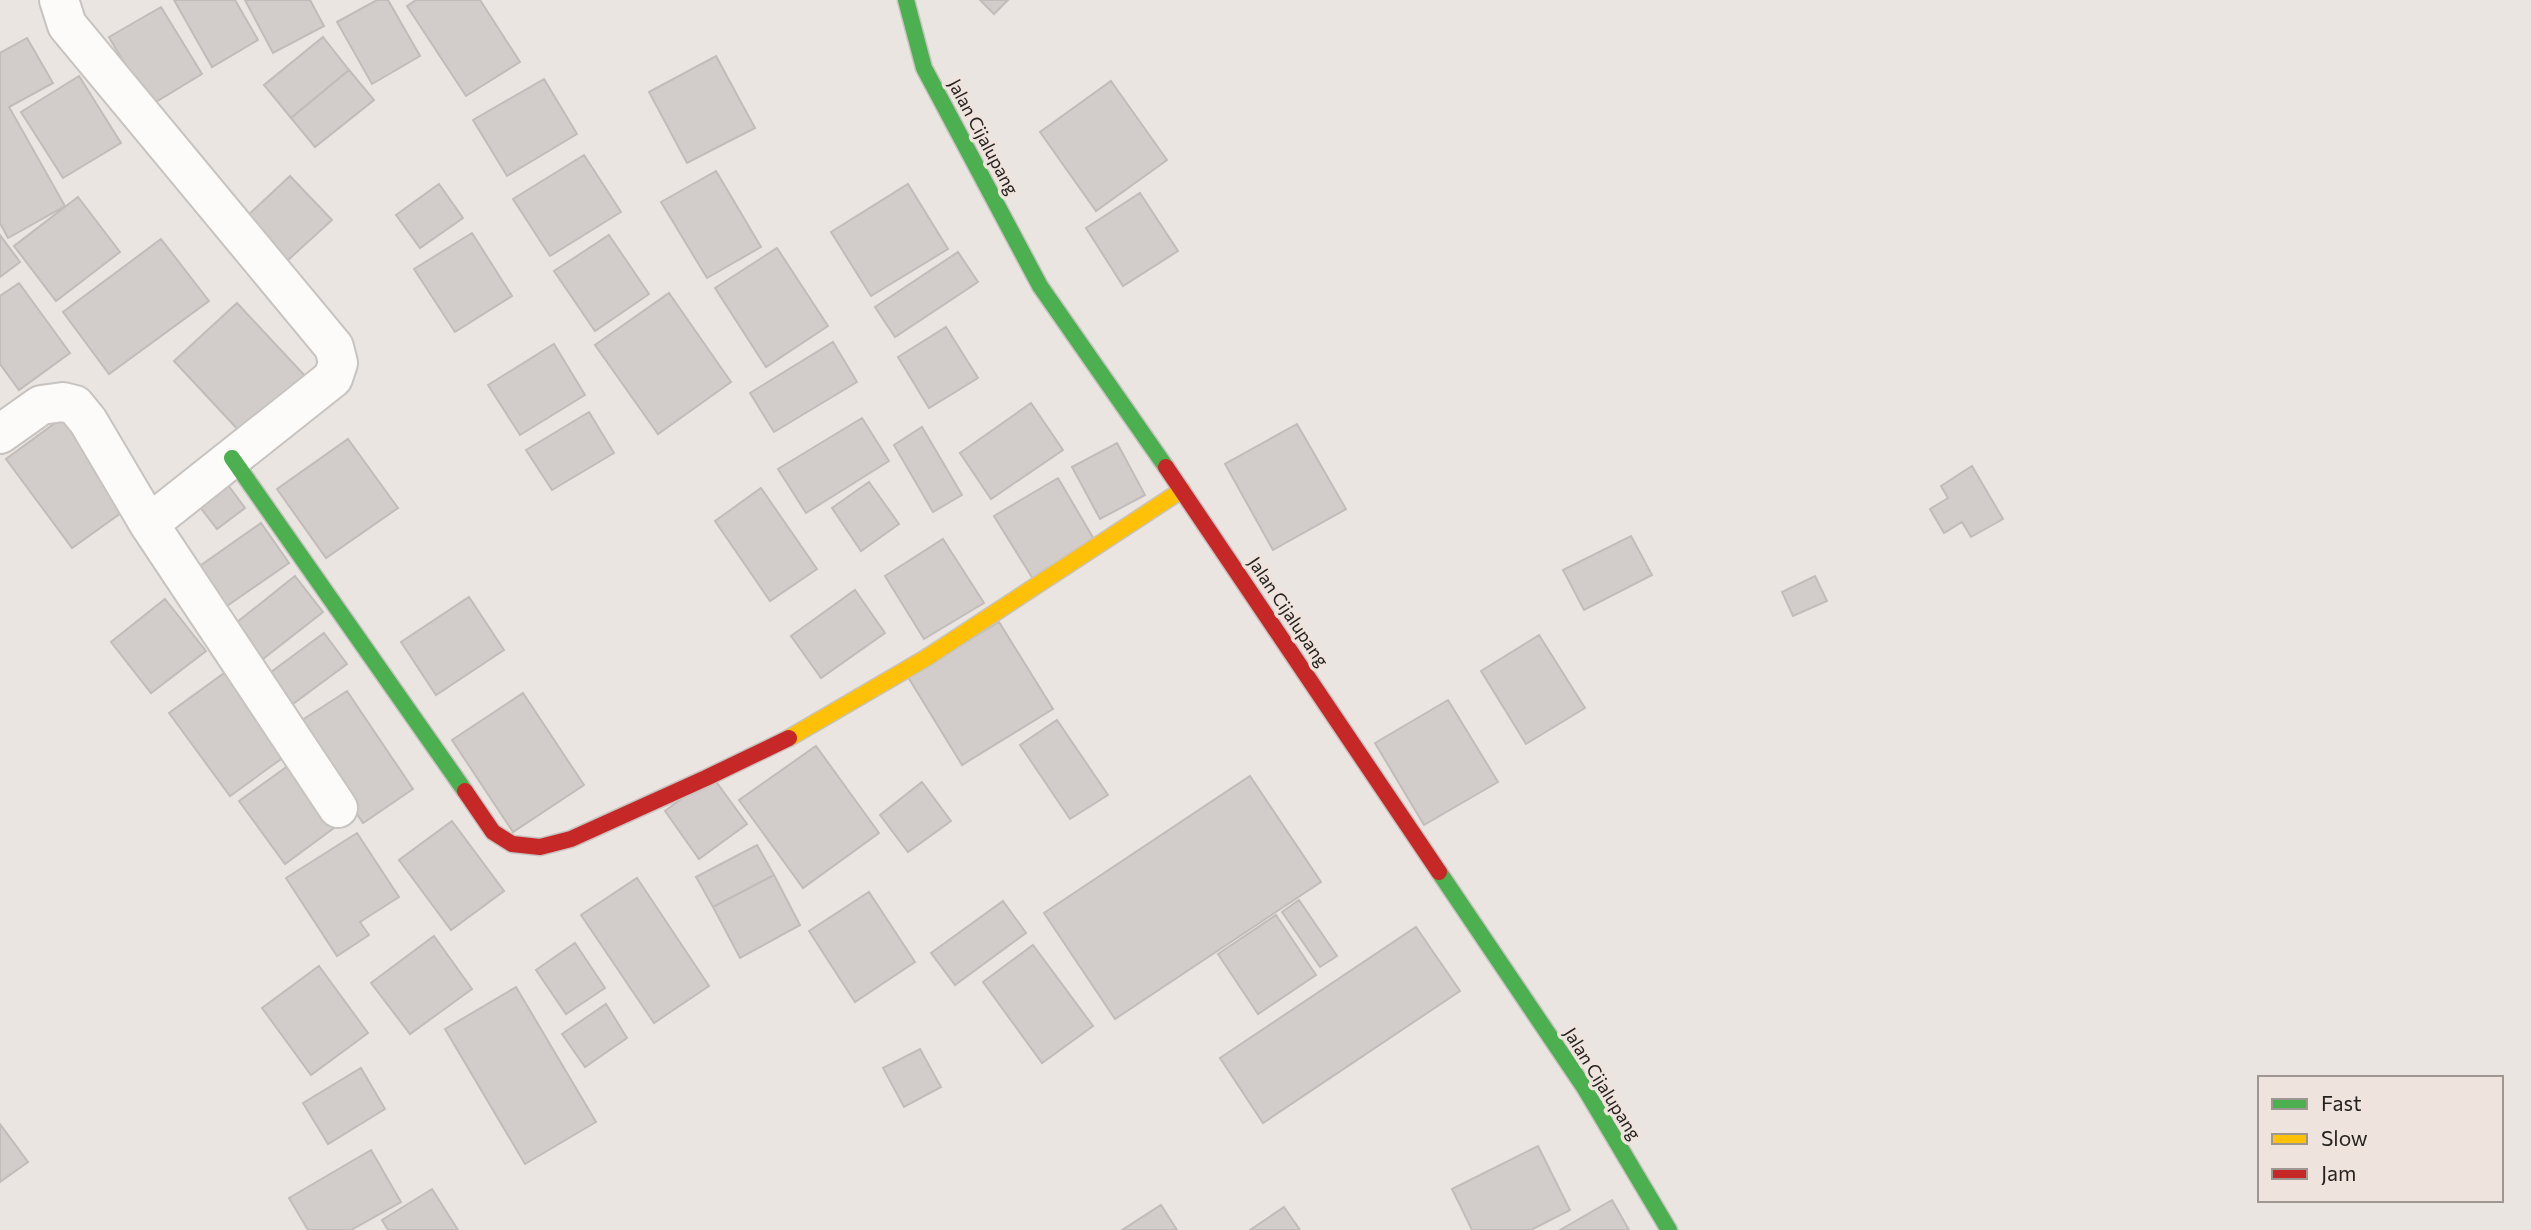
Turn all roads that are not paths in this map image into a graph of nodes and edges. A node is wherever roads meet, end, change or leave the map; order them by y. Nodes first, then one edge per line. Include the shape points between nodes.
1 (59, 0) edge
2 (906, 0) edge
3 (0, 434) edge
4 (232, 458) junction
5 (1182, 490) junction
6 (149, 524) junction
7 (338, 808) dead end
8 (1670, 1230) edge

1 - 4 street via 67,25 334,347 338,363 333,378
2 - 5 street, Jalan Cijalupang via 924,68 1040,286
3 - 6 street via 41,405 75,405
4 - 5 street via 493,832 508,844 526,848 571,839 730,768 839,711
4 - 6 street
5 - 8 street, Jalan Cijalupang via 1584,1087
6 - 7 street

